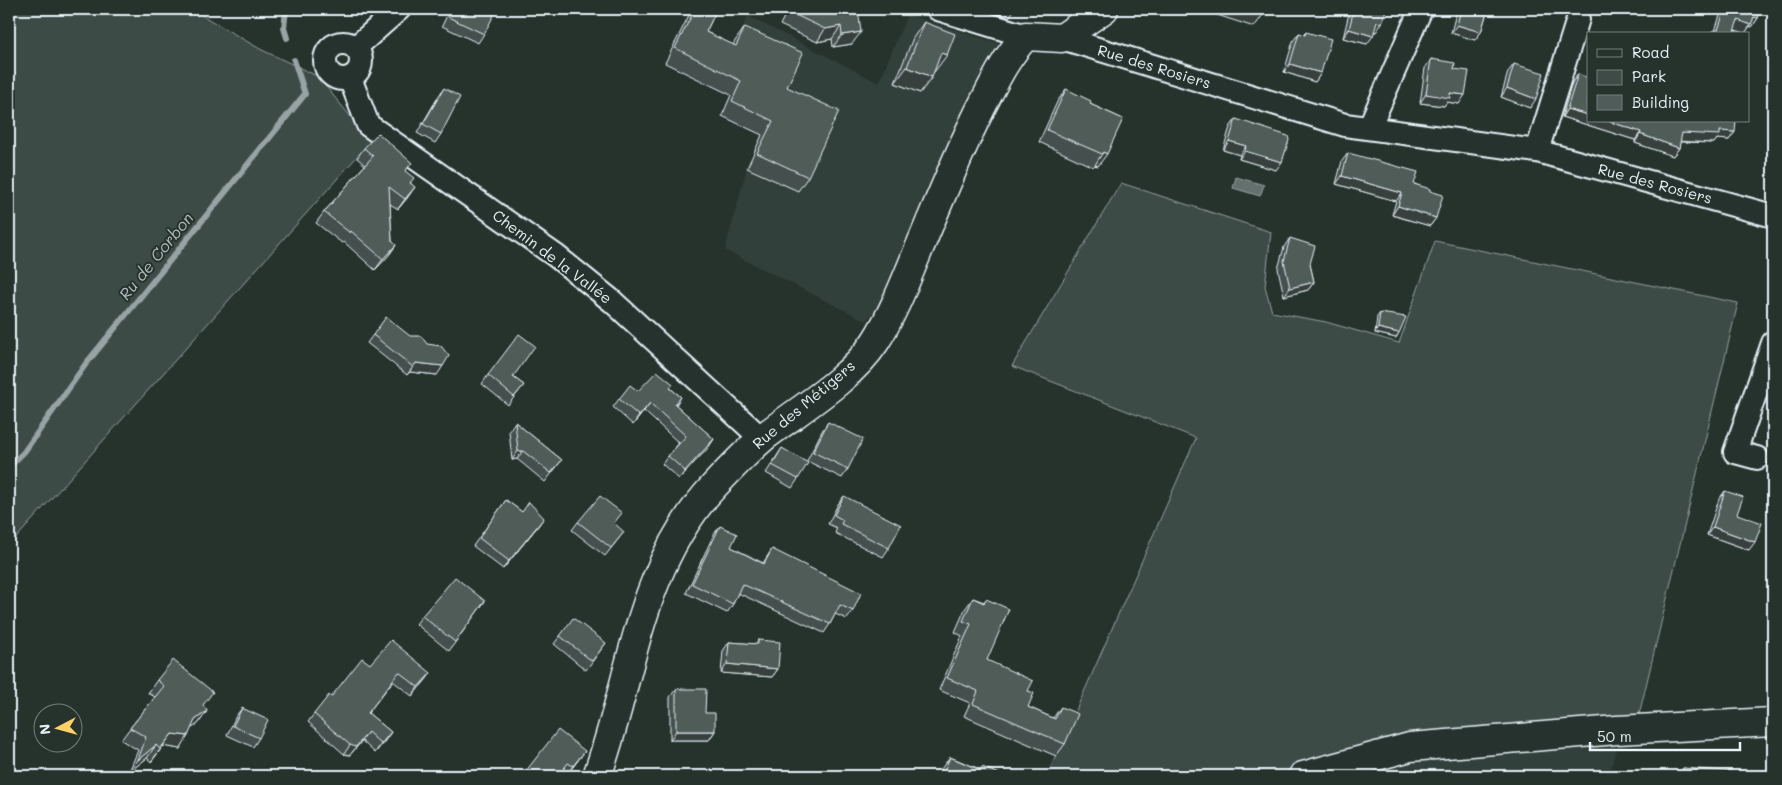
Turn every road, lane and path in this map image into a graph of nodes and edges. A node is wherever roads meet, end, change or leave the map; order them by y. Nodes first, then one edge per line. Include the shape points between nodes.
1 (399, 9) edge
2 (938, 9) edge
3 (1104, 9) edge
4 (1421, 9) edge
5 (1578, 19) dead end
6 (1026, 36) junction
7 (1062, 38) junction
8 (355, 48) junction
9 (350, 78) junction
10 (1369, 128) junction
11 (1537, 152) junction
12 (1773, 216) edge
13 (1773, 343) edge
14 (762, 439) junction
15 (1757, 458) dead end
16 (1773, 722) edge
17 (597, 776) edge
18 (1303, 776) edge

1 - 8 street
2 - 6 street, Rue des Rosiers
3 - 7 main road
4 - 10 street
5 - 11 street
6 - 7 main road, Rue des Rosiers
6 - 14 main road, Rue des Métigers via 1003,64 964,140 897,302 874,344 845,374
7 - 10 street, Rue des Rosiers via 1345,125
8 - 9 street via 361,64
8 - 9 street via 338,44 332,46 325,56 329,73 339,79
9 - 14 street, Chemin de la Vallée via 368,125 556,256 612,301
10 - 11 street, Rue des Rosiers
11 - 12 street, Rue des Rosiers
13 - 15 street via 1735,452
14 - 17 main road, Rue des Métigers via 696,506 674,542 641,619 610,741
16 - 18 main road via 1410,746

